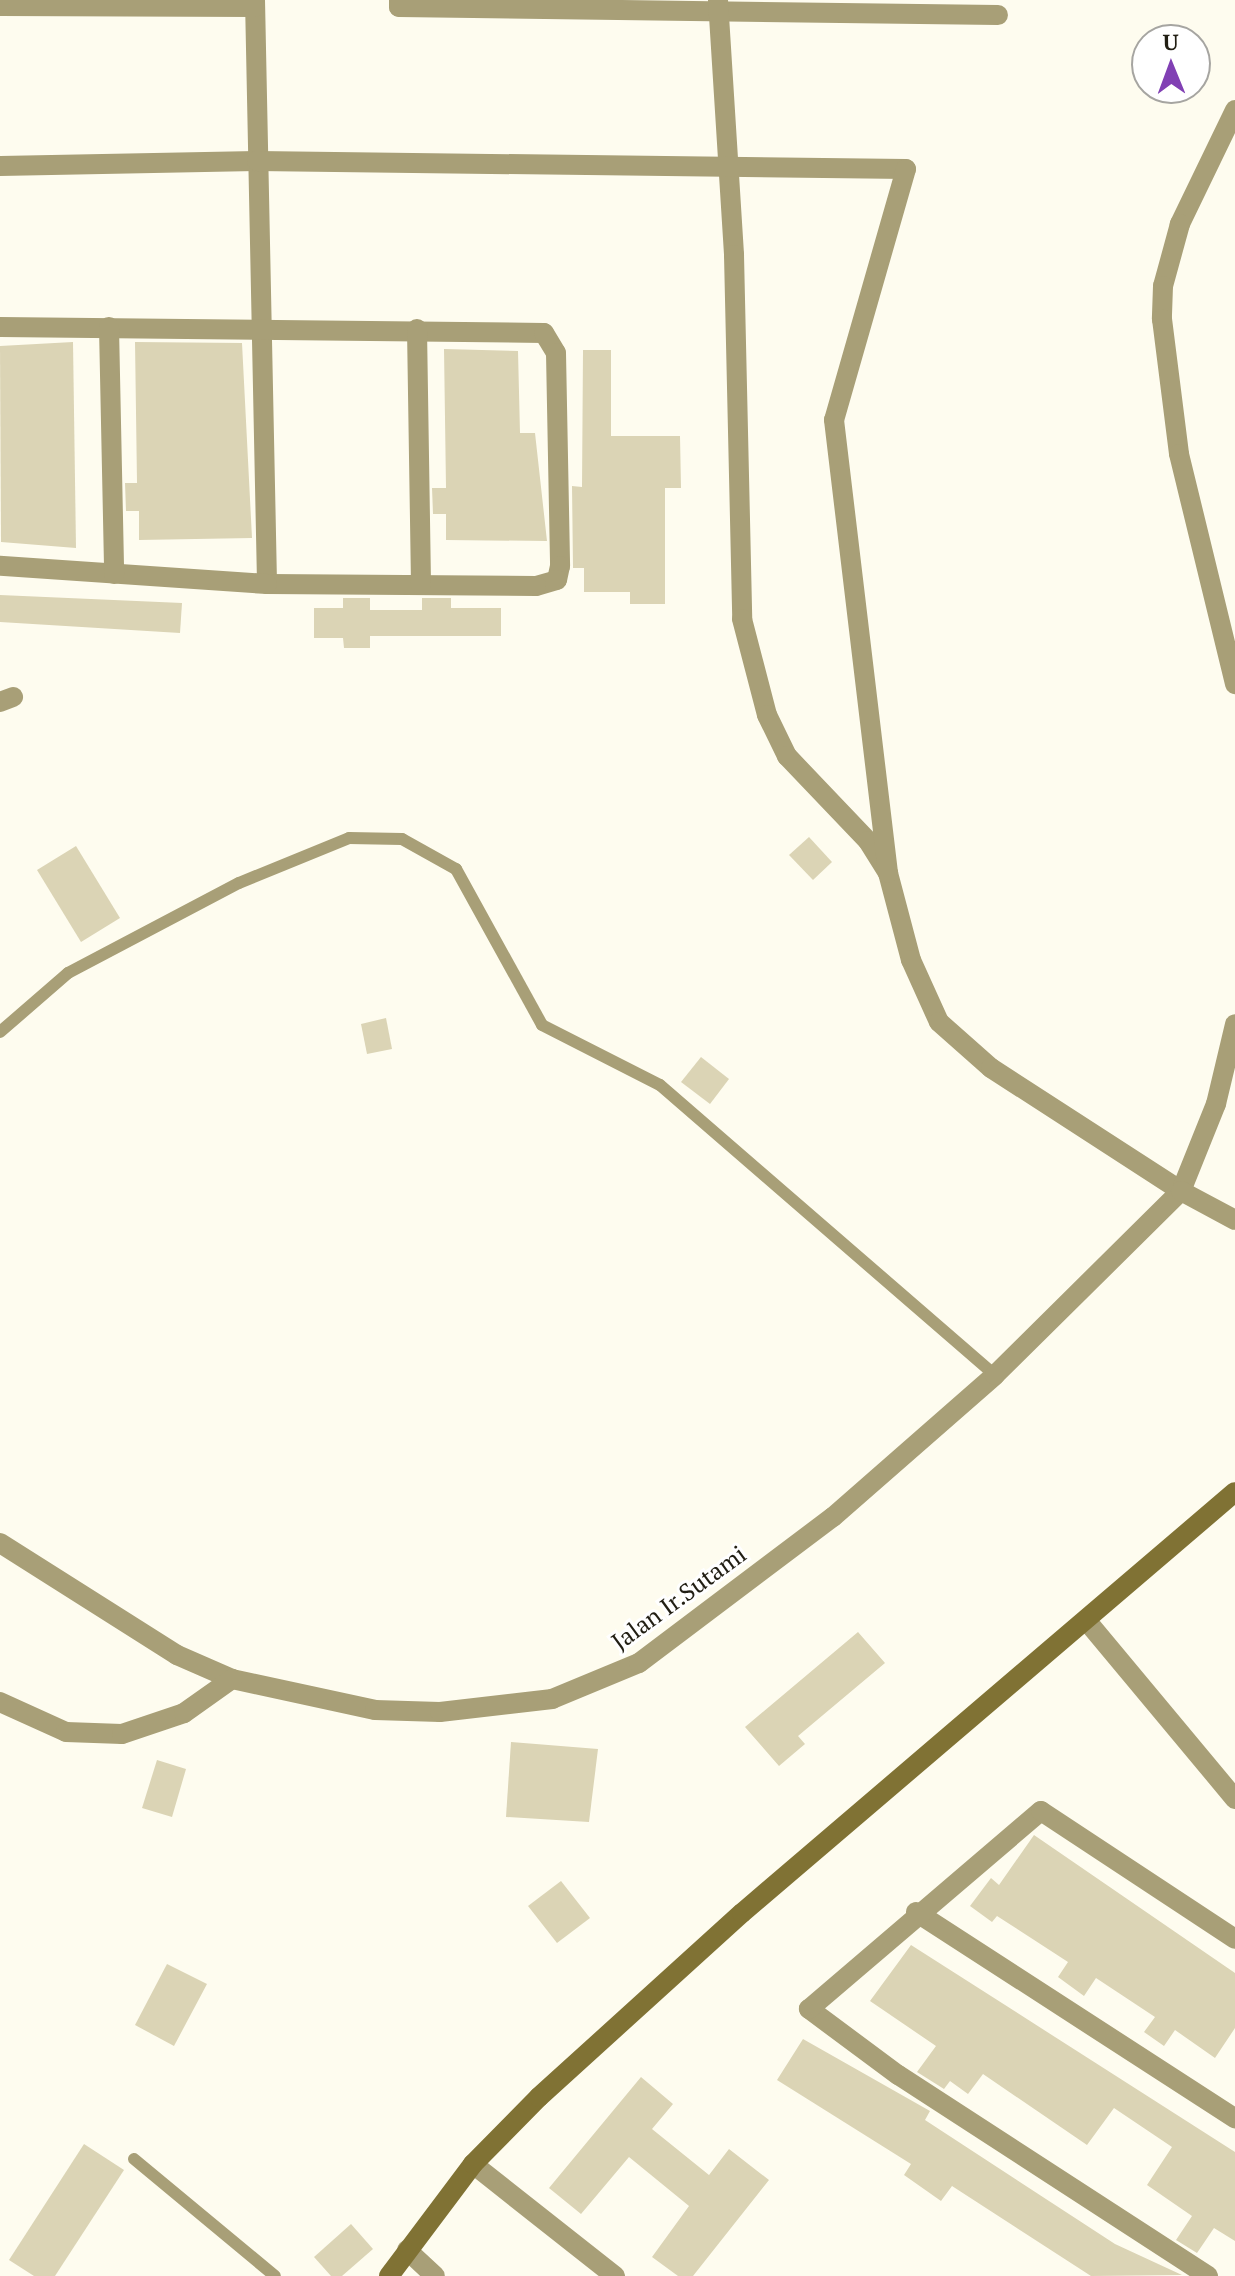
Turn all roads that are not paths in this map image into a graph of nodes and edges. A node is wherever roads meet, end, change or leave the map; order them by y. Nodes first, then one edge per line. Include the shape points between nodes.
1 (399, 0) edge
2 (255, 4) edge
3 (0, 6) edge
4 (719, 7) edge
5 (998, 15) dead end
6 (1235, 110) edge
7 (257, 161) junction
8 (0, 166) edge
9 (729, 168) junction
10 (260, 326) junction
11 (0, 327) edge
12 (109, 327) junction
13 (417, 329) junction
14 (0, 566) edge
15 (114, 574) junction
16 (267, 584) junction
17 (421, 585) junction
18 (1235, 684) edge
19 (888, 873) junction
20 (1235, 1024) edge
21 (0, 1032) edge
22 (1181, 1191) junction
23 (1235, 1220) edge
24 (995, 1375) junction
25 (1235, 1492) edge
26 (0, 1543) edge
27 (1086, 1620) junction
28 (232, 1679) junction
29 (0, 1702) edge
30 (1235, 1799) edge
31 (916, 1912) junction
32 (1235, 1939) edge
33 (1235, 2118) edge
34 (134, 2159) dead end
35 (473, 2164) junction
36 (407, 2250) junction
37 (275, 2276) edge
38 (389, 2276) edge
39 (435, 2276) edge
40 (615, 2276) edge
41 (1208, 2276) edge

1 - 4 street via 399,7
2 - 3 street
2 - 7 street
4 - 5 street
4 - 9 street
6 - 18 street via 1180,224 1163,286 1162,319 1179,454
7 - 8 street
7 - 9 street
7 - 10 street
9 - 19 street via 742,619 750,666 787,756 868,841
9 - 19 street via 906,169 834,420
10 - 12 street
10 - 13 street
10 - 16 street
11 - 12 street
12 - 15 street
13 - 17 street
13 - 17 street via 537,331 550,337 556,353 559,490 559,574 552,584
14 - 15 street
15 - 16 street
16 - 17 street
19 - 22 street via 911,960 939,1022 991,1068
20 - 22 street via 1216,1104
21 - 24 lane via 68,973 239,883 349,838 402,839 456,869 542,1025 660,1085
22 - 23 street
22 - 24 street, Jalan Ir.Sutami
24 - 28 street, Jalan Ir.Sutami via 833,1517 639,1663 592,1687 500,1708 427,1712 327,1704
25 - 27 street
26 - 28 street, Jalan Ir.Sutami via 177,1655
27 - 30 street
27 - 35 street via 742,1913
28 - 29 street via 174,1717 122,1734 66,1732
31 - 32 street via 1041,1811
31 - 33 street
31 - 41 street via 809,2009 898,2075
34 - 37 lane
35 - 36 street
35 - 40 street
36 - 38 street
36 - 39 street

